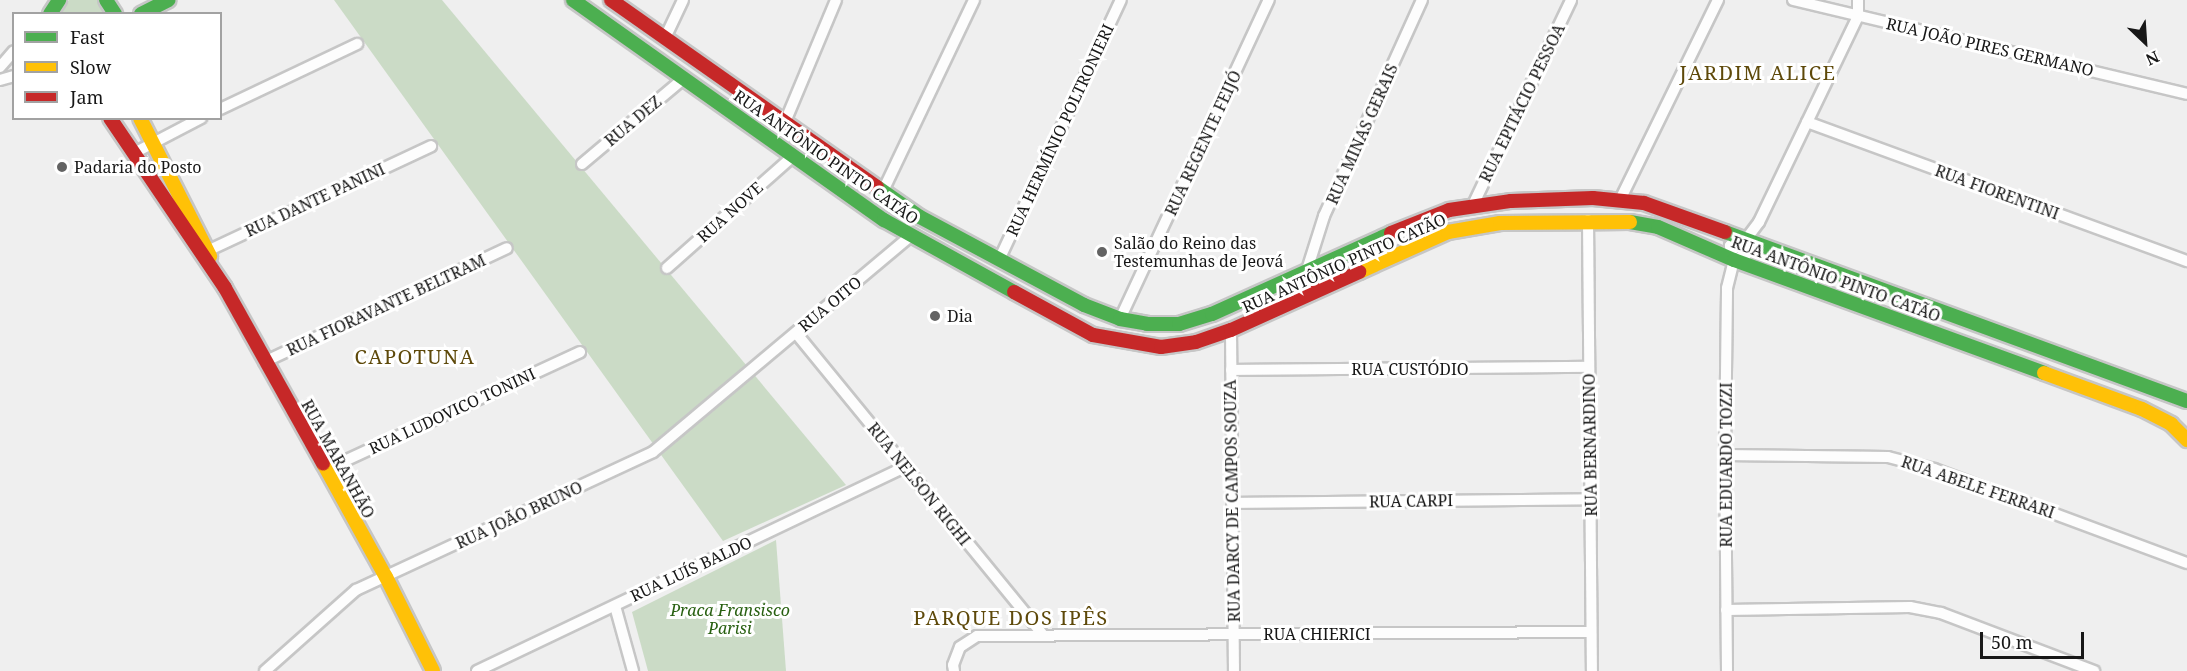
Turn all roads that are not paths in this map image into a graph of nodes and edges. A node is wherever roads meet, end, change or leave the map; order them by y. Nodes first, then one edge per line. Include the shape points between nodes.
1 (169, 0) edge
2 (573, 0) edge
3 (611, 0) edge
4 (683, 0) edge
5 (836, 0) edge
6 (974, 0) edge
7 (1121, 0) edge
8 (1269, 0) edge
9 (1422, 0) edge
10 (1571, 0) edge
11 (1718, 0) edge
12 (1792, 0) edge
13 (1858, 0) edge
14 (145, 12) edge
15 (1858, 16) junction
16 (665, 38) junction
17 (357, 44) dead end
18 (12, 53) edge
19 (0, 66) edge
20 (684, 78) junction
21 (2187, 94) edge
22 (222, 108) edge
23 (111, 120) edge
24 (141, 120) edge
25 (197, 120) edge
26 (785, 122) junction
27 (1807, 122) junction
28 (770, 139) junction
29 (152, 142) junction
30 (431, 146) dead end
31 (134, 153) junction
32 (793, 156) junction
33 (582, 164) dead end
34 (882, 193) junction
35 (1620, 200) junction
36 (1473, 205) junction
37 (1588, 220) junction
38 (910, 236) junction
39 (1748, 238) junction
40 (507, 248) dead end
41 (205, 252) junction
42 (999, 260) junction
43 (1734, 260) junction
44 (2187, 261) edge
45 (958, 262) junction
46 (667, 268) dead end
47 (1307, 270) junction
48 (1310, 294) junction
49 (1120, 319) junction
50 (1231, 330) junction
51 (796, 333) junction
52 (580, 352) dead end
53 (264, 362) junction
54 (1589, 368) junction
55 (1231, 370) junction
56 (2187, 401) edge
57 (2187, 440) edge
58 (652, 452) joint
59 (1725, 455) junction
60 (905, 467) junction
61 (325, 470) junction
62 (1590, 499) junction
63 (1232, 503) junction
64 (2187, 563) edge
65 (386, 577) junction
66 (615, 606) junction
67 (1726, 610) junction
68 (1592, 632) junction
69 (1234, 634) junction
70 (1043, 636) junction
71 (265, 671) edge
72 (433, 671) edge
73 (477, 671) edge
74 (633, 671) edge
75 (954, 671) edge
76 (1234, 671) edge
77 (1592, 671) edge
78 (1727, 671) edge
79 (2094, 671) edge

1 - 14 main road
2 - 20 main road, RUA ANTÔNIO PINTO CATÃO
3 - 16 main road, RUA ANTÔNIO PINTO CATÃO
4 - 16 street
5 - 26 street
6 - 34 street
7 - 42 street, RUA HERMÍNIO POLTRONIERI
8 - 49 street, RUA REGENTE FEIJÓ
9 - 47 street, RUA MINAS GERAIS via 1324,216
10 - 36 street, RUA EPITÁCIO PESSOA
11 - 35 street
12 - 15 street, RUA JOÃO PIRES GERMANO
13 - 15 street
15 - 21 street, RUA JOÃO PIRES GERMANO
15 - 27 street
16 - 26 main road, RUA ANTÔNIO PINTO CATÃO
17 - 22 street
18 - 19 street
20 - 28 main road, RUA ANTÔNIO PINTO CATÃO
20 - 33 street, RUA DEZ
23 - 31 main road, RUA MARANHÃO
24 - 29 main road, RUA MARANHÃO
25 - 29 street
26 - 28 main road via 772,132
26 - 34 main road, RUA ANTÔNIO PINTO CATÃO
27 - 39 street
27 - 44 street, RUA FIORENTINI
28 - 32 main road, RUA ANTÔNIO PINTO CATÃO
29 - 31 street
29 - 41 main road, RUA MARANHÃO
30 - 41 street, RUA DANTE PANINI
31 - 41 main road, RUA MARANHÃO
32 - 38 main road, RUA ANTÔNIO PINTO CATÃO
32 - 46 street, RUA NOVE
34 - 42 main road, RUA ANTÔNIO PINTO CATÃO
35 - 36 main road, RUA ANTÔNIO PINTO CATÃO
35 - 39 main road, RUA ANTÔNIO PINTO CATÃO via 1644,203
36 - 47 main road, RUA ANTÔNIO PINTO CATÃO via 1390,233
37 - 43 main road, RUA ANTÔNIO PINTO CATÃO via 1622,220 1658,227
37 - 48 main road, RUA ANTÔNIO PINTO CATÃO via 1500,224 1448,232
37 - 54 street, RUA BERNARDINO
38 - 45 main road, RUA ANTÔNIO PINTO CATÃO
38 - 51 street, RUA OITO
39 - 43 street, RUA EDUARDO TOZZI via 1730,246
39 - 56 main road, RUA ANTÔNIO PINTO CATÃO
40 - 53 street, RUA FIORAVANTE BELTRAM
41 - 53 main road, RUA MARANHÃO
42 - 45 main road via 992,268
42 - 49 main road, RUA ANTÔNIO PINTO CATÃO via 1084,305
43 - 57 main road, RUA ANTÔNIO PINTO CATÃO via 2142,409 2171,424
43 - 59 street, RUA EDUARDO TOZZI via 1727,288
45 - 50 main road, RUA ANTÔNIO PINTO CATÃO via 1104,338 1161,347 1196,342
47 - 48 main road via 1305,282
47 - 49 main road, RUA ANTÔNIO PINTO CATÃO via 1212,314 1179,324
48 - 50 main road, RUA ANTÔNIO PINTO CATÃO
50 - 55 street, RUA DARCY DE CAMPOS SOUZA
51 - 58 street, RUA OITO
51 - 60 street, RUA NELSON RIGHI
52 - 61 street, RUA LUDOVICO TONINI
53 - 61 main road, RUA MARANHÃO
54 - 55 street, RUA CUSTÓDIO
54 - 62 street, RUA BERNARDINO
55 - 63 street, RUA DARCY DE CAMPOS SOUZA
58 - 65 street, RUA JOÃO BRUNO
59 - 64 street, RUA ABELE FERRARI via 1888,456 1934,469
59 - 67 street, RUA EDUARDO TOZZI
60 - 66 street, RUA LUÍS BALDO
60 - 70 street, RUA NELSON RIGHI
61 - 65 main road, RUA MARANHÃO
62 - 63 street, RUA CARPI
62 - 68 street, RUA BERNARDINO
63 - 69 street, RUA DARCY DE CAMPOS SOUZA
65 - 71 street, RUA JOÃO BRUNO via 356,590
65 - 72 main road, RUA MARANHÃO
66 - 73 street, RUA LUÍS BALDO
66 - 74 street
67 - 78 street, RUA EDUARDO TOZZI
67 - 79 street via 1910,607 1941,613
68 - 69 street, RUA CHIERICI
68 - 77 street, RUA BERNARDINO
69 - 70 street, RUA CHIERICI
69 - 76 street, RUA DARCY DE CAMPOS SOUZA
70 - 75 street, RUA CHIERICI via 977,636 960,647

